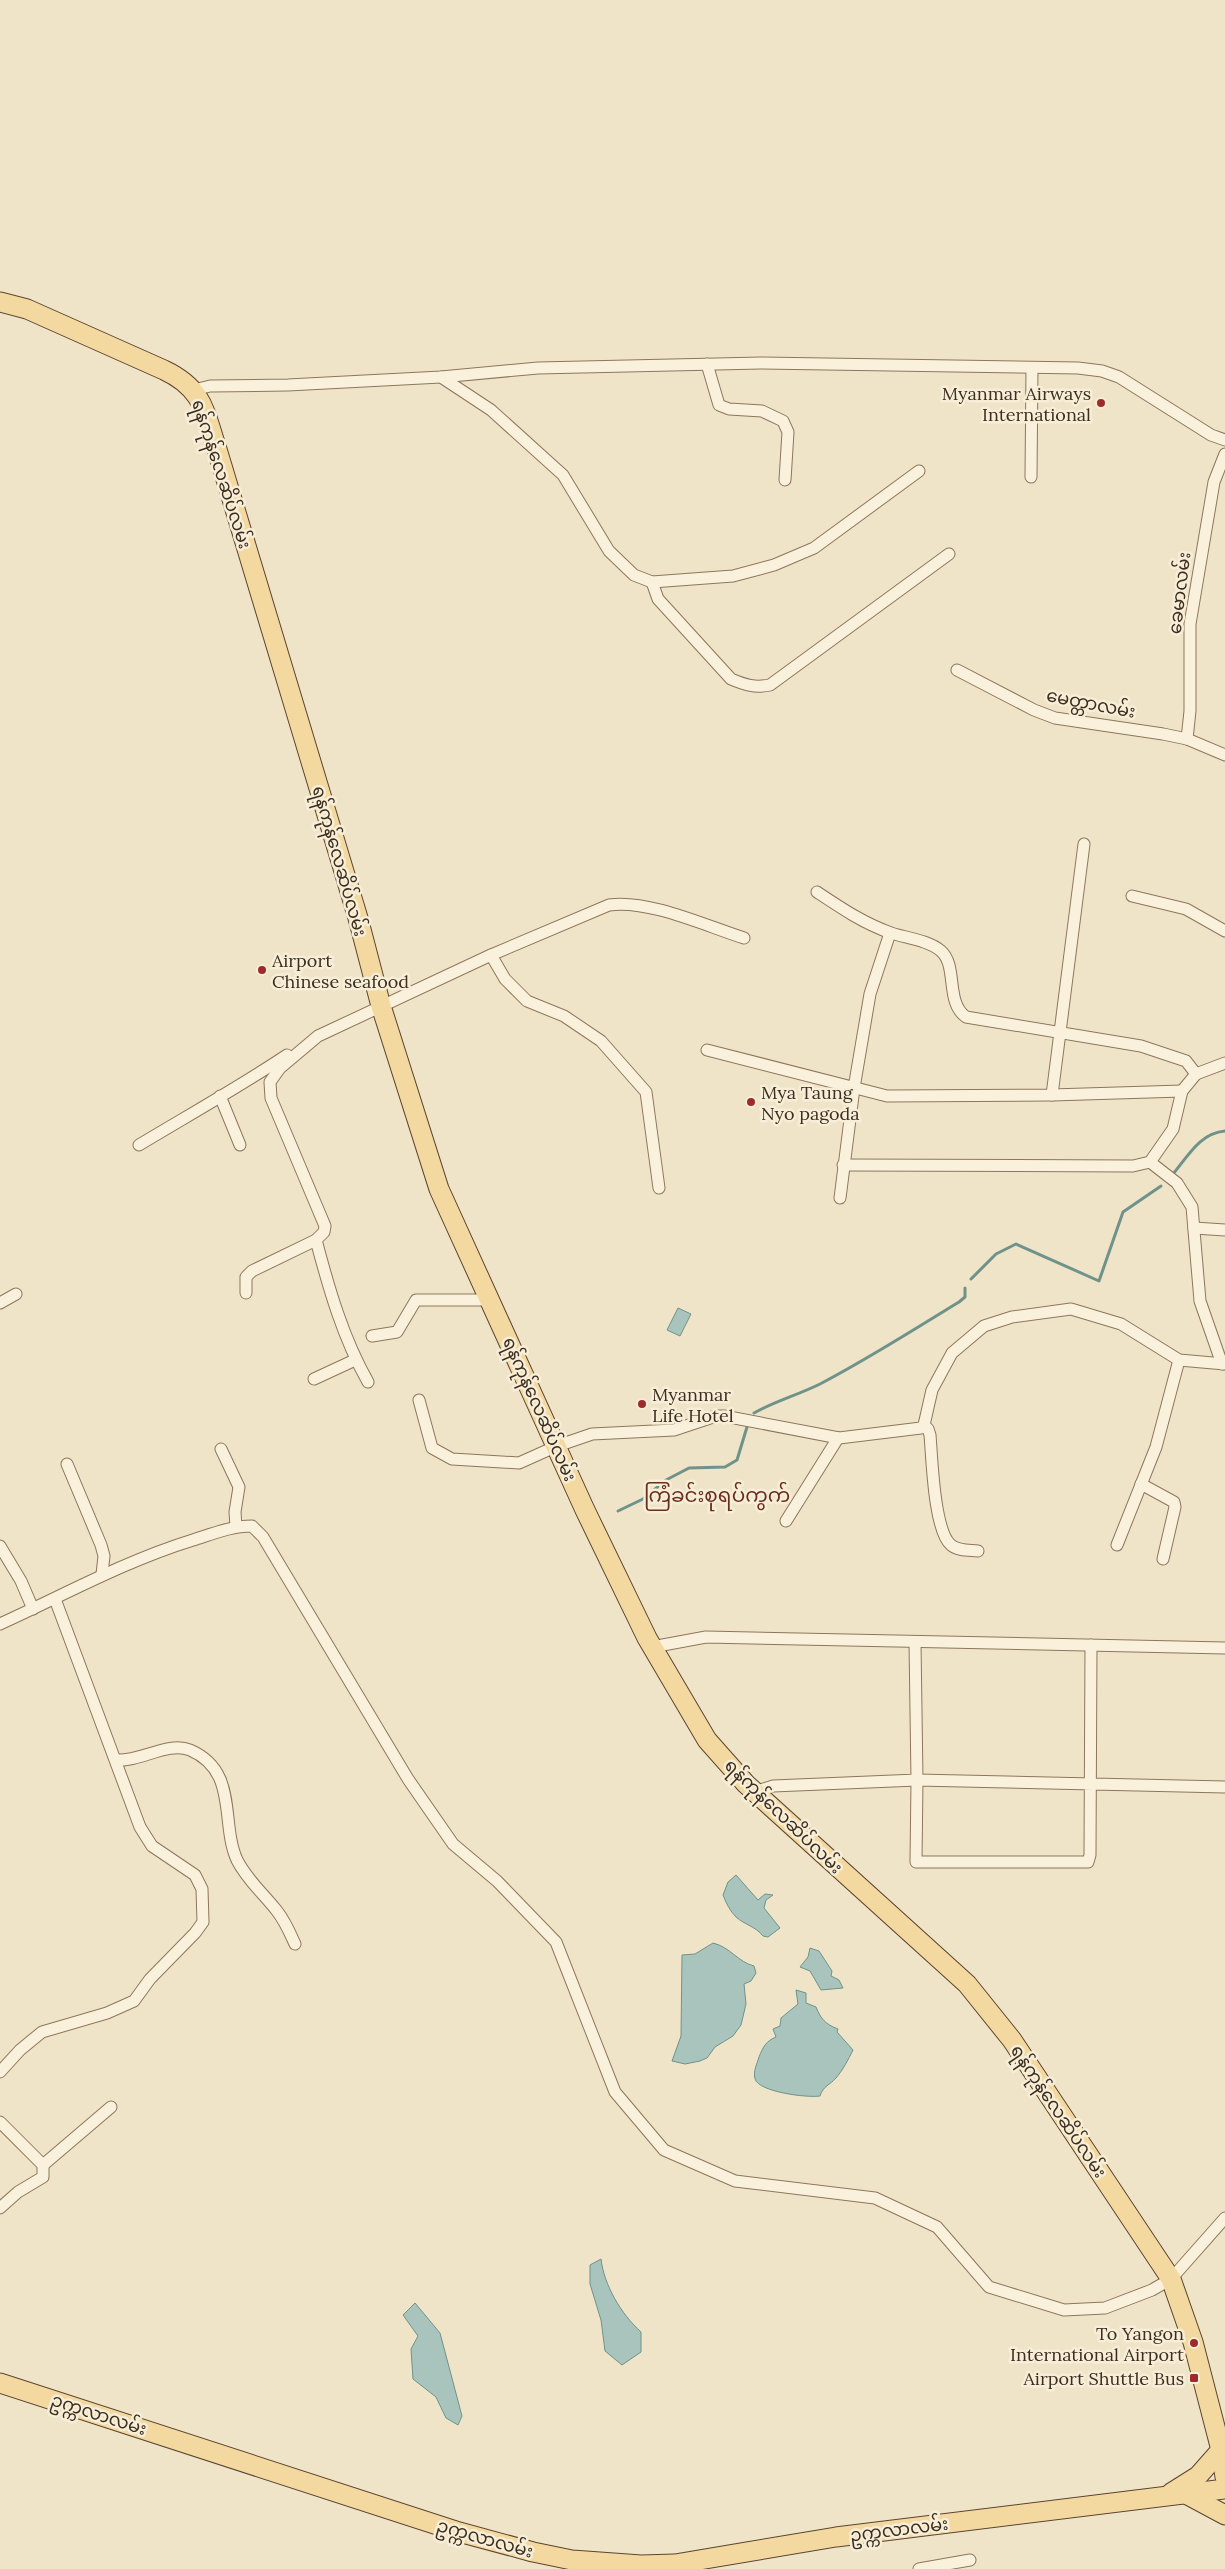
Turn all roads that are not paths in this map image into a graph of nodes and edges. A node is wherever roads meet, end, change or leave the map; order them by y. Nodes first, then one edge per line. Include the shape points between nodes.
1 (0, 302) edge
2 (707, 364) junction
3 (1032, 368) junction
4 (441, 377) junction
5 (194, 390) junction
6 (1225, 440) edge
7 (1225, 454) edge
8 (919, 471) dead end
9 (1031, 477) dead end
10 (785, 480) dead end
11 (949, 554) dead end
12 (652, 582) junction
13 (957, 670) dead end
14 (1186, 740) junction
15 (1225, 756) edge
16 (1084, 844) dead end
17 (817, 892) dead end
18 (1132, 896) dead end
19 (1225, 931) edge
20 (890, 933) junction
21 (744, 938) dead end
22 (491, 956) junction
23 (381, 1006) junction
24 (1061, 1032) junction
25 (304, 1047) junction
26 (707, 1050) dead end
27 (1225, 1063) edge
28 (1196, 1074) junction
29 (854, 1088) junction
30 (1182, 1091) junction
31 (1052, 1095) junction
32 (220, 1096) junction
33 (139, 1145) dead end
34 (240, 1145) dead end
35 (1150, 1162) junction
36 (843, 1165) junction
37 (659, 1188) dead end
38 (840, 1198) dead end
39 (1194, 1228) junction
40 (1225, 1230) edge
41 (316, 1240) junction
42 (246, 1293) dead end
43 (16, 1294) dead end
44 (491, 1300) junction
45 (0, 1302) edge
46 (372, 1336) dead end
47 (355, 1360) junction
48 (1180, 1360) junction
49 (1223, 1364) edge
50 (314, 1379) dead end
51 (368, 1382) dead end
52 (419, 1400) dead end
53 (924, 1425) junction
54 (838, 1438) junction
55 (557, 1446) junction
56 (221, 1449) dead end
57 (67, 1464) dead end
58 (1141, 1484) junction
59 (786, 1521) dead end
60 (236, 1526) junction
61 (1117, 1545) dead end
62 (0, 1546) edge
63 (978, 1551) dead end
64 (1163, 1559) dead end
65 (102, 1574) junction
66 (55, 1599) junction
67 (33, 1609) junction
68 (0, 1624) edge
69 (915, 1642) junction
70 (1091, 1645) junction
71 (652, 1646) junction
72 (1225, 1648) edge
73 (116, 1760) junction
74 (917, 1780) junction
75 (1090, 1784) junction
76 (1225, 1787) edge
77 (754, 1792) junction
78 (295, 1944) dead end
79 (0, 2072) edge
80 (111, 2107) dead end
81 (0, 2122) edge
82 (43, 2165) junction
83 (0, 2208) edge
84 (1225, 2218) edge
85 (1172, 2279) junction
86 (0, 2383) edge
87 (1220, 2450) junction
88 (1225, 2477) edge
89 (1225, 2489) edge
90 (1176, 2494) junction
91 (1225, 2515) edge
92 (970, 2560) dead end
93 (919, 2569) edge

1 - 5 main road, ရန်ကုန်လေဆိပ်လမ်း via 27,309 164,370
2 - 3 street
2 - 4 street via 538,368
2 - 10 street via 719,405 729,409 762,411 783,421 788,432
3 - 6 street via 1102,371 1118,377 1211,435
3 - 9 street
4 - 5 street via 223,385
4 - 12 street via 490,410 563,475 609,551 634,574
5 - 23 main road, ရန်ကုန်လေဆိပ်လမ်း via 216,446 358,918
7 - 14 street, ခေမာလမ်း via 1214,482 1190,624 1190,712
8 - 12 street via 814,548 774,565 733,576
11 - 12 street via 770,685 758,688 731,679 658,599
13 - 14 street, မေတ္တာလမ်း via 1056,718
14 - 15 street, မေတ္တာလမ်း
16 - 24 street
17 - 20 street via 851,916
18 - 19 street via 1186,909
20 - 24 street via 934,946 943,952 956,1005 966,1017
20 - 29 street via 870,994
21 - 22 street via 627,903 609,905
22 - 23 street
22 - 37 street via 504,979 527,1001 564,1016 601,1041 646,1092
23 - 25 street via 318,1036
23 - 44 main road, ရန်ကုန်လေဆိပ်လမ်း via 439,1189
24 - 28 street via 1141,1046 1186,1061
24 - 31 street
25 - 32 street via 296,1048
25 - 41 street via 280,1068 270,1082 271,1098 325,1226
26 - 29 street
27 - 28 street
28 - 30 street
29 - 31 street via 887,1096
29 - 36 street
30 - 31 street
30 - 35 street via 1172,1128
32 - 33 street
32 - 34 street
35 - 36 street via 1134,1166
35 - 39 street via 1177,1184 1192,1207
36 - 38 street
39 - 40 street
39 - 49 street via 1200,1301
41 - 42 street via 252,1271 244,1282
41 - 47 street via 331,1296
43 - 45 street
44 - 46 street via 416,1300 396,1332
44 - 55 main road, ရန်ကုန်လေဆိပ်လမ်း
47 - 50 street
47 - 51 street
48 - 49 street
48 - 53 street via 1120,1324 1071,1309 1012,1317 984,1326 952,1353 932,1390
48 - 58 street via 1156,1447
52 - 55 street via 432,1448 452,1459 519,1463
53 - 54 street via 921,1428
53 - 63 street via 930,1435 935,1497 946,1537 959,1549
54 - 55 street via 716,1416 674,1430 592,1434
54 - 59 street
55 - 71 main road, ရန်ကုန်လေဆိပ်လမ်း
56 - 60 street via 239,1487
57 - 65 street via 101,1545 104,1556
58 - 61 street
58 - 64 street via 1174,1502
60 - 65 street
60 - 85 street via 252,1526 263,1537 408,1779 453,1844 497,1881 556,1942 615,2092 664,2150 734,2181 875,2198 937,2227 989,2287 1064,2310 1105,2308
62 - 67 street
65 - 66 street
66 - 67 street
66 - 73 street
67 - 68 street
69 - 70 street
69 - 71 street via 706,1637
69 - 74 street
70 - 72 street
70 - 75 street
71 - 77 main road, ရန်ကုန်လေဆိပ်လမ်း via 707,1740
73 - 78 street via 128,1761 173,1748 190,1750 212,1767 223,1782 230,1840 238,1860 248,1878 278,1912
73 - 79 street via 127,1798 145,1836 152,1846 195,1874 199,1882 203,1922 134,2001 42,2032
74 - 75 street
74 - 75 street via 916,1862 1088,1862
74 - 77 street via 773,1786
75 - 76 street
77 - 85 main road, ရန်ကုန်လေဆိပ်လမ်း via 967,1984 1012,2040
80 - 82 street
81 - 82 street
82 - 83 street via 43,2177 23,2188
84 - 85 street
85 - 87 main road, ရန်ကုန်လေဆိပ်လမ်း via 1193,2342
86 - 90 main road, ဥက္ကလာလမ်း via 459,2532 572,2560 675,2564 836,2537
87 - 88 main road, ရန်ကုန်လေဆိပ်လမ်း
87 - 90 main road via 1198,2476
89 - 90 main road, ဥက္ကလာလမ်း
90 - 91 main road
92 - 93 street

